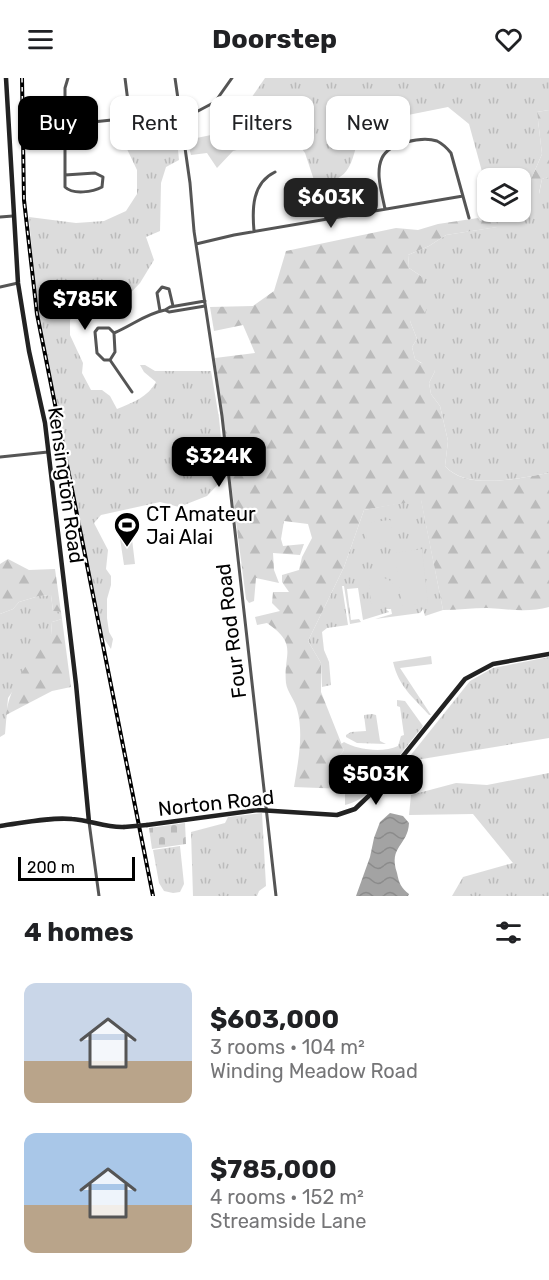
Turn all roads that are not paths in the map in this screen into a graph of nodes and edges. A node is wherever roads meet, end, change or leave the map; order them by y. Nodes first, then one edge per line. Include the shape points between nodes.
1 (6, 78) edge
2 (68, 78) edge
3 (125, 78) edge
4 (175, 78) edge
5 (232, 78) edge
6 (65, 96) edge
7 (127, 96) edge
8 (177, 96) edge
9 (198, 109) edge
10 (64, 150) edge
11 (185, 150) edge
12 (275, 172) dead end
13 (65, 175) junction
14 (463, 196) junction
15 (385, 209) junction
16 (13, 216) junction
17 (0, 217) edge
18 (469, 218) dead end
19 (254, 231) junction
20 (196, 244) junction
21 (18, 284) junction
22 (0, 287) edge
23 (205, 301) junction
24 (173, 306) junction
25 (205, 306) junction
26 (165, 310) junction
27 (160, 311) junction
28 (114, 333) junction
29 (110, 360) junction
30 (132, 392) dead end
31 (48, 452) junction
32 (0, 457) edge
33 (549, 654) edge
34 (267, 809) junction
35 (89, 822) junction
36 (0, 826) edge
37 (99, 896) edge
38 (276, 896) edge

1 - 16 street, Kensington Road
2 - 6 street
3 - 7 street
4 - 8 street, Four Rod Road
5 - 9 street via 215,102
10 - 13 street
11 - 20 street, Four Rod Road
12 - 19 street via 261,182 256,193
13 - 13 street via 65,187 74,192 98,189 104,182 95,173
14 - 15 street
14 - 15 street via 454,160 446,146 433,140 408,142 391,148 381,159 379,175
14 - 18 street
15 - 19 street
16 - 17 street
16 - 21 street, Kensington Road
19 - 20 street
20 - 23 street, Four Rod Road
21 - 22 street
21 - 31 street, Kensington Road
23 - 24 street
23 - 25 street, Four Rod Road
24 - 26 street
24 - 27 street via 169,289 162,287 157,293
25 - 26 street
25 - 34 street, Four Rod Road via 222,416
26 - 27 street
27 - 28 street
28 - 29 street via 115,352
28 - 29 street via 103,327 95,332 97,353
29 - 30 street
31 - 32 street
31 - 35 street, Kensington Road
33 - 34 street, Norton Road via 493,664 465,679 397,765 355,809 327,816
34 - 35 street, Norton Road, bridge via 124,827
34 - 38 street, Four Rod Road
35 - 36 street, Norton Road via 64,819
35 - 37 street, Kensington Road

